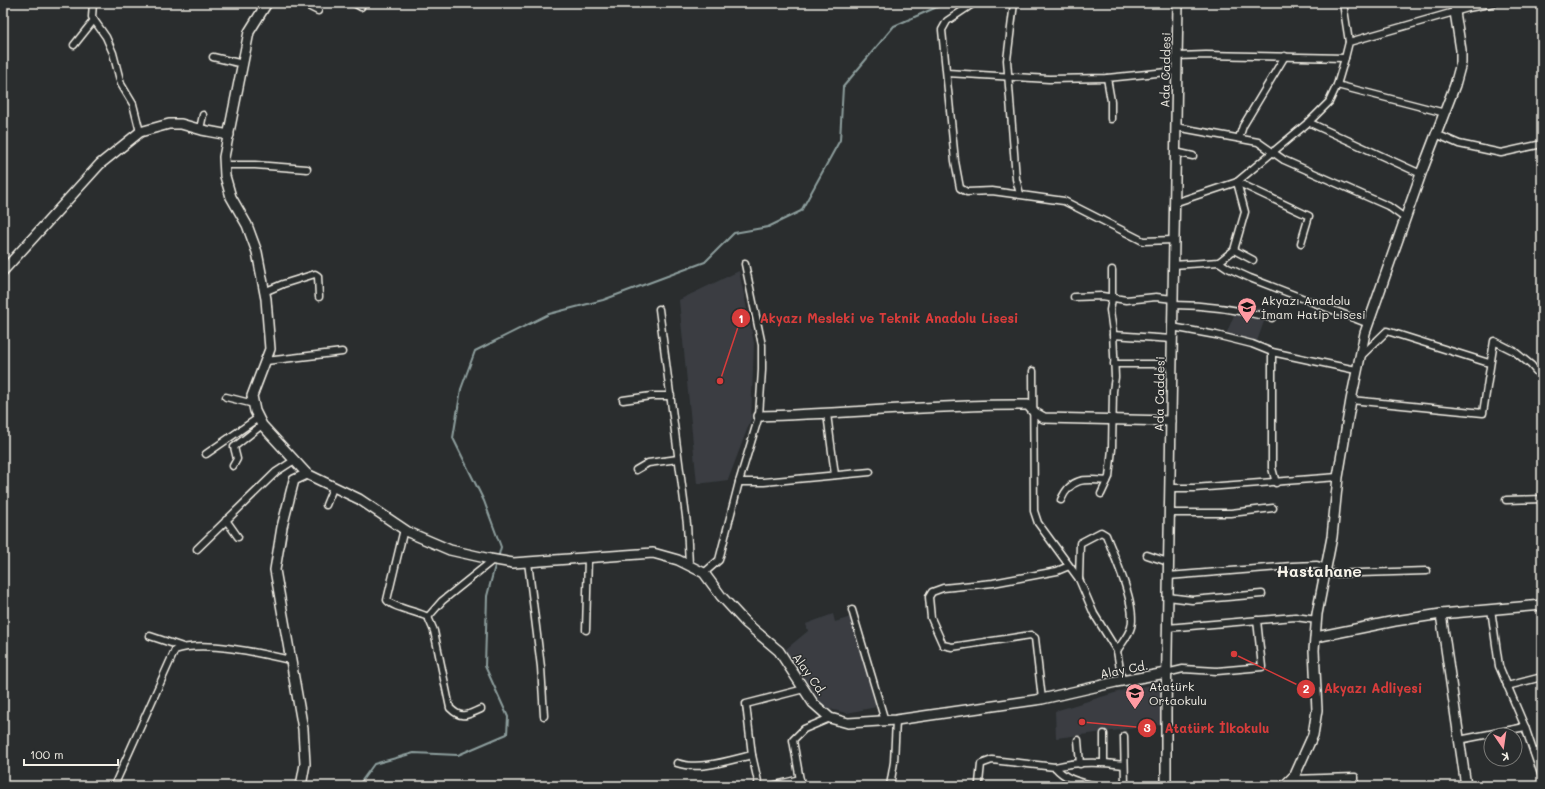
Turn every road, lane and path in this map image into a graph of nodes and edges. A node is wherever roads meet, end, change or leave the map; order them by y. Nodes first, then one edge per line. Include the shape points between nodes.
1 (92, 3) edge
2 (267, 3) edge
3 (302, 3) edge
4 (354, 3) edge
5 (974, 3) edge
6 (1014, 3) edge
7 (1178, 3) edge
8 (1343, 3) edge
9 (1494, 3) edge
10 (361, 7) dead end
11 (1454, 8) edge
12 (318, 11) dead end
13 (94, 20) junction
14 (1349, 42) junction
15 (74, 44) dead end
16 (213, 56) dead end
17 (1177, 56) junction
18 (1285, 56) junction
19 (1345, 58) junction
20 (243, 64) junction
21 (1177, 71) junction
22 (947, 73) junction
23 (1008, 77) junction
24 (1107, 78) junction
25 (1337, 85) junction
26 (1445, 113) junction
27 (202, 115) dead end
28 (1111, 118) dead end
29 (1308, 122) junction
30 (1176, 127) junction
31 (200, 129) junction
32 (140, 132) junction
33 (229, 134) junction
34 (1436, 134) junction
35 (1239, 138) junction
36 (1542, 144) edge
37 (1175, 152) junction
38 (1272, 152) junction
39 (1193, 156) dead end
40 (225, 165) junction
41 (307, 169) dead end
42 (1421, 174) junction
43 (1237, 182) junction
44 (1020, 194) junction
45 (1174, 203) junction
46 (1406, 219) junction
47 (1174, 240) junction
48 (1301, 243) dead end
49 (1234, 250) junction
50 (1253, 260) dead end
51 (1219, 262) junction
52 (745, 264) dead end
53 (1173, 265) junction
54 (1112, 270) dead end
55 (3, 272) edge
56 (264, 292) junction
57 (319, 297) dead end
58 (1074, 297) dead end
59 (1112, 299) junction
60 (1173, 302) junction
61 (659, 309) dead end
62 (1272, 318) dead end
63 (1369, 324) junction
64 (1172, 327) junction
65 (1113, 335) junction
66 (1172, 339) junction
67 (342, 352) dead end
68 (1272, 352) junction
69 (1359, 358) junction
70 (266, 361) junction
71 (1489, 363) junction
72 (1114, 364) junction
73 (1172, 364) junction
74 (1356, 370) junction
75 (1033, 371) dead end
76 (1542, 378) edge
77 (671, 396) junction
78 (226, 397) dead end
79 (623, 400) dead end
80 (1351, 400) junction
81 (254, 404) junction
82 (1032, 410) junction
83 (827, 414) junction
84 (759, 416) junction
85 (1112, 420) junction
86 (260, 421) junction
87 (1171, 421) junction
88 (206, 454) dead end
89 (678, 459) junction
90 (293, 461) junction
91 (233, 466) dead end
92 (636, 470) dead end
93 (870, 472) dead end
94 (307, 474) junction
95 (835, 475) junction
96 (1338, 478) junction
97 (1107, 481) junction
98 (739, 482) junction
99 (1276, 483) junction
100 (334, 488) junction
101 (1170, 488) junction
102 (1102, 494) dead end
103 (1542, 499) edge
104 (1061, 500) dead end
105 (1506, 500) dead end
106 (326, 505) dead end
107 (1273, 508) dead end
108 (1169, 513) junction
109 (226, 520) junction
110 (404, 529) junction
111 (238, 537) dead end
112 (197, 549) dead end
113 (1147, 555) dead end
114 (588, 557) junction
115 (491, 560) junction
116 (528, 562) junction
117 (1168, 562) junction
118 (689, 565) junction
119 (1069, 566) junction
120 (1326, 571) junction
121 (1428, 571) dead end
122 (704, 573) junction
123 (1168, 576) junction
124 (1079, 579) junction
125 (1262, 594) dead end
126 (1168, 597) junction
127 (1542, 605) edge
128 (1491, 609) junction
129 (852, 610) dead end
130 (1440, 614) junction
131 (428, 617) junction
132 (1257, 620) junction
133 (1317, 620) junction
134 (1167, 628) junction
135 (586, 630) dead end
136 (150, 636) dead end
137 (1316, 637) junction
138 (183, 647) junction
139 (1117, 651) junction
140 (290, 660) junction
141 (1166, 673) junction
142 (1542, 677) edge
143 (1122, 681) junction
144 (1507, 686) junction
145 (804, 689) junction
146 (1042, 699) junction
147 (481, 709) dead end
148 (544, 716) dead end
149 (830, 718) junction
150 (896, 720) junction
151 (885, 721) junction
152 (1525, 727) junction
153 (1104, 734) dead end
154 (1124, 736) dead end
155 (1078, 740) dead end
156 (1459, 740) junction
157 (1542, 750) edge
158 (1534, 753) junction
159 (752, 755) junction
160 (1104, 762) junction
161 (677, 763) dead end
162 (1080, 764) junction
163 (1124, 765) junction
164 (1056, 767) junction
165 (1542, 777) edge
166 (800, 779) junction
167 (1292, 779) junction
168 (979, 783) dead end
169 (114, 786) edge
170 (301, 786) edge
171 (759, 786) edge
172 (771, 786) edge
173 (801, 786) edge
174 (890, 786) edge
175 (1096, 786) edge
176 (1125, 786) edge
177 (1166, 786) edge
178 (1284, 786) edge
179 (1355, 786) edge
180 (1466, 786) edge

1 - 13 street
2 - 20 street via 249,32
3 - 12 street
4 - 10 street
5 - 22 street via 947,21 942,30
6 - 23 street via 1007,60
7 - 17 street, Ada Caddesi
8 - 14 street
9 - 11 street
11 - 14 street
11 - 26 street via 1461,63
13 - 15 street
13 - 32 street via 114,53 121,84 133,104
14 - 19 street
16 - 20 street
17 - 18 street
17 - 21 street, Ada Caddesi
18 - 19 street
18 - 35 street via 1243,126
19 - 25 street
20 - 33 street
21 - 24 street
21 - 30 street, Ada Caddesi
22 - 23 street
22 - 44 street via 960,188 967,192
23 - 24 street
23 - 44 street via 1016,179
24 - 28 street
25 - 26 street
25 - 29 street via 1329,102
26 - 34 street
27 - 31 street
29 - 38 street
29 - 42 street
30 - 35 street
30 - 37 street, Ada Caddesi
31 - 32 street via 169,124
31 - 33 street
32 - 55 street via 100,164
33 - 40 street via 224,157
34 - 36 street via 1459,144 1501,152
34 - 42 street
35 - 38 street via 1258,142
37 - 39 street
37 - 45 street, Ada Caddesi
38 - 43 street
38 - 46 street via 1284,160 1388,206
40 - 41 street
40 - 56 street via 225,176 231,197 247,226 257,252
42 - 46 street
43 - 45 street
43 - 48 street via 1309,216
43 - 49 street via 1245,212
44 - 47 street via 1064,201 1143,241
45 - 47 street, Ada Caddesi
46 - 63 street
47 - 53 street, Ada Caddesi
49 - 50 street
49 - 51 street
51 - 53 street
51 - 63 street via 1250,278
52 - 84 street via 762,345
53 - 60 street, Ada Caddesi
54 - 59 street
56 - 57 street via 315,274 318,276
56 - 70 street via 270,349
58 - 59 street via 1102,296
59 - 60 street via 1156,297
59 - 65 street via 1110,310
60 - 62 street via 1243,310
60 - 64 street, Ada Caddesi
61 - 77 street
63 - 69 street
64 - 66 street, Ada Caddesi
64 - 68 street via 1216,335
65 - 66 street
65 - 72 street
66 - 73 street, Ada Caddesi
67 - 70 street
68 - 74 street
68 - 99 street via 1272,468
69 - 71 street via 1387,331
69 - 74 street
70 - 81 street via 252,396
71 - 76 street via 1494,341 1514,351
71 - 80 street via 1483,413
72 - 73 street
72 - 85 street
73 - 87 street, Ada Caddesi
74 - 80 street
75 - 82 street
77 - 79 street
77 - 89 street
78 - 81 street
80 - 96 street
81 - 86 street
82 - 83 street via 1028,405 995,405
82 - 85 street via 1044,418
82 - 119 street via 1034,511 1038,523
83 - 84 street
83 - 95 street
84 - 98 street
85 - 87 street
85 - 97 street via 1112,449
86 - 88 street
86 - 90 street, Alay Cd.
86 - 91 street via 234,447 237,459
87 - 101 street, Ada Caddesi
89 - 92 street via 648,463
89 - 118 street via 687,524
90 - 94 street, Alay Cd.
90 - 109 street via 276,472
93 - 95 street
94 - 100 street, Alay Cd.
94 - 140 street via 294,480 282,527 275,570
95 - 98 street
96 - 99 street
96 - 120 street
97 - 102 street
97 - 104 street via 1078,481 1070,485
98 - 122 street via 719,560
99 - 101 street
100 - 106 street
100 - 110 street, Alay Cd. via 359,499
101 - 108 street, Ada Caddesi
103 - 105 street
107 - 108 street via 1231,513
108 - 117 street, Ada Caddesi
109 - 111 street
109 - 112 street
110 - 115 street, Alay Cd. via 450,550
110 - 131 street via 387,600 390,604
113 - 117 street
114 - 116 street, Alay Cd.
114 - 118 street, Alay Cd. via 654,553
114 - 135 street
115 - 116 street, Alay Cd.
115 - 131 street via 442,601
116 - 148 street via 541,667
117 - 123 street, Ada Caddesi
118 - 122 street, Alay Cd.
119 - 124 street
119 - 146 street via 1057,571 993,583 943,588 929,596 931,618 943,645 952,647 1031,636 1035,638
120 - 121 street
120 - 123 street via 1317,565
120 - 133 street
122 - 145 street, Alay Cd. via 746,623 779,652
123 - 126 street, Ada Caddesi
124 - 139 street via 1094,614
124 - 139 street via 1080,543 1101,532 1106,535 1122,576 1131,612 1131,630
125 - 126 street via 1192,600
126 - 134 street, Ada Caddesi
127 - 128 street
128 - 130 street
128 - 144 street via 1499,666
129 - 151 street
130 - 137 street
130 - 156 street
131 - 147 street via 434,631 450,708 457,715 464,716
132 - 133 street via 1295,617
132 - 134 street
132 - 141 street via 1262,667 1217,671 1183,669
133 - 137 street
134 - 141 street, Ada Caddesi
136 - 138 street
137 - 167 street via 1314,682 1317,710 1313,735
138 - 140 street via 256,652
138 - 169 street via 175,650 170,658 158,691
139 - 143 street
140 - 170 street via 302,729 305,764
141 - 143 street, Alay Cd.
141 - 177 street, Ada Caddesi
142 - 144 street
143 - 146 street, Alay Cd.
144 - 152 street
145 - 149 street, Alay Cd.
145 - 159 street via 746,704
146 - 150 street, Alay Cd.
149 - 151 street, Alay Cd. via 848,723
149 - 166 street via 804,729 793,740
150 - 151 street, Alay Cd.
150 - 174 street
152 - 156 street
152 - 158 street
153 - 160 street
154 - 163 street
155 - 162 street
156 - 180 street
157 - 158 street
158 - 165 street
159 - 161 street via 699,766 687,767
159 - 171 street
160 - 162 street
160 - 163 street
162 - 164 street
163 - 176 street
164 - 168 street via 992,760 981,764
164 - 175 street via 1061,774 1076,782
166 - 172 street
166 - 173 street
167 - 178 street
167 - 179 street via 1355,777

